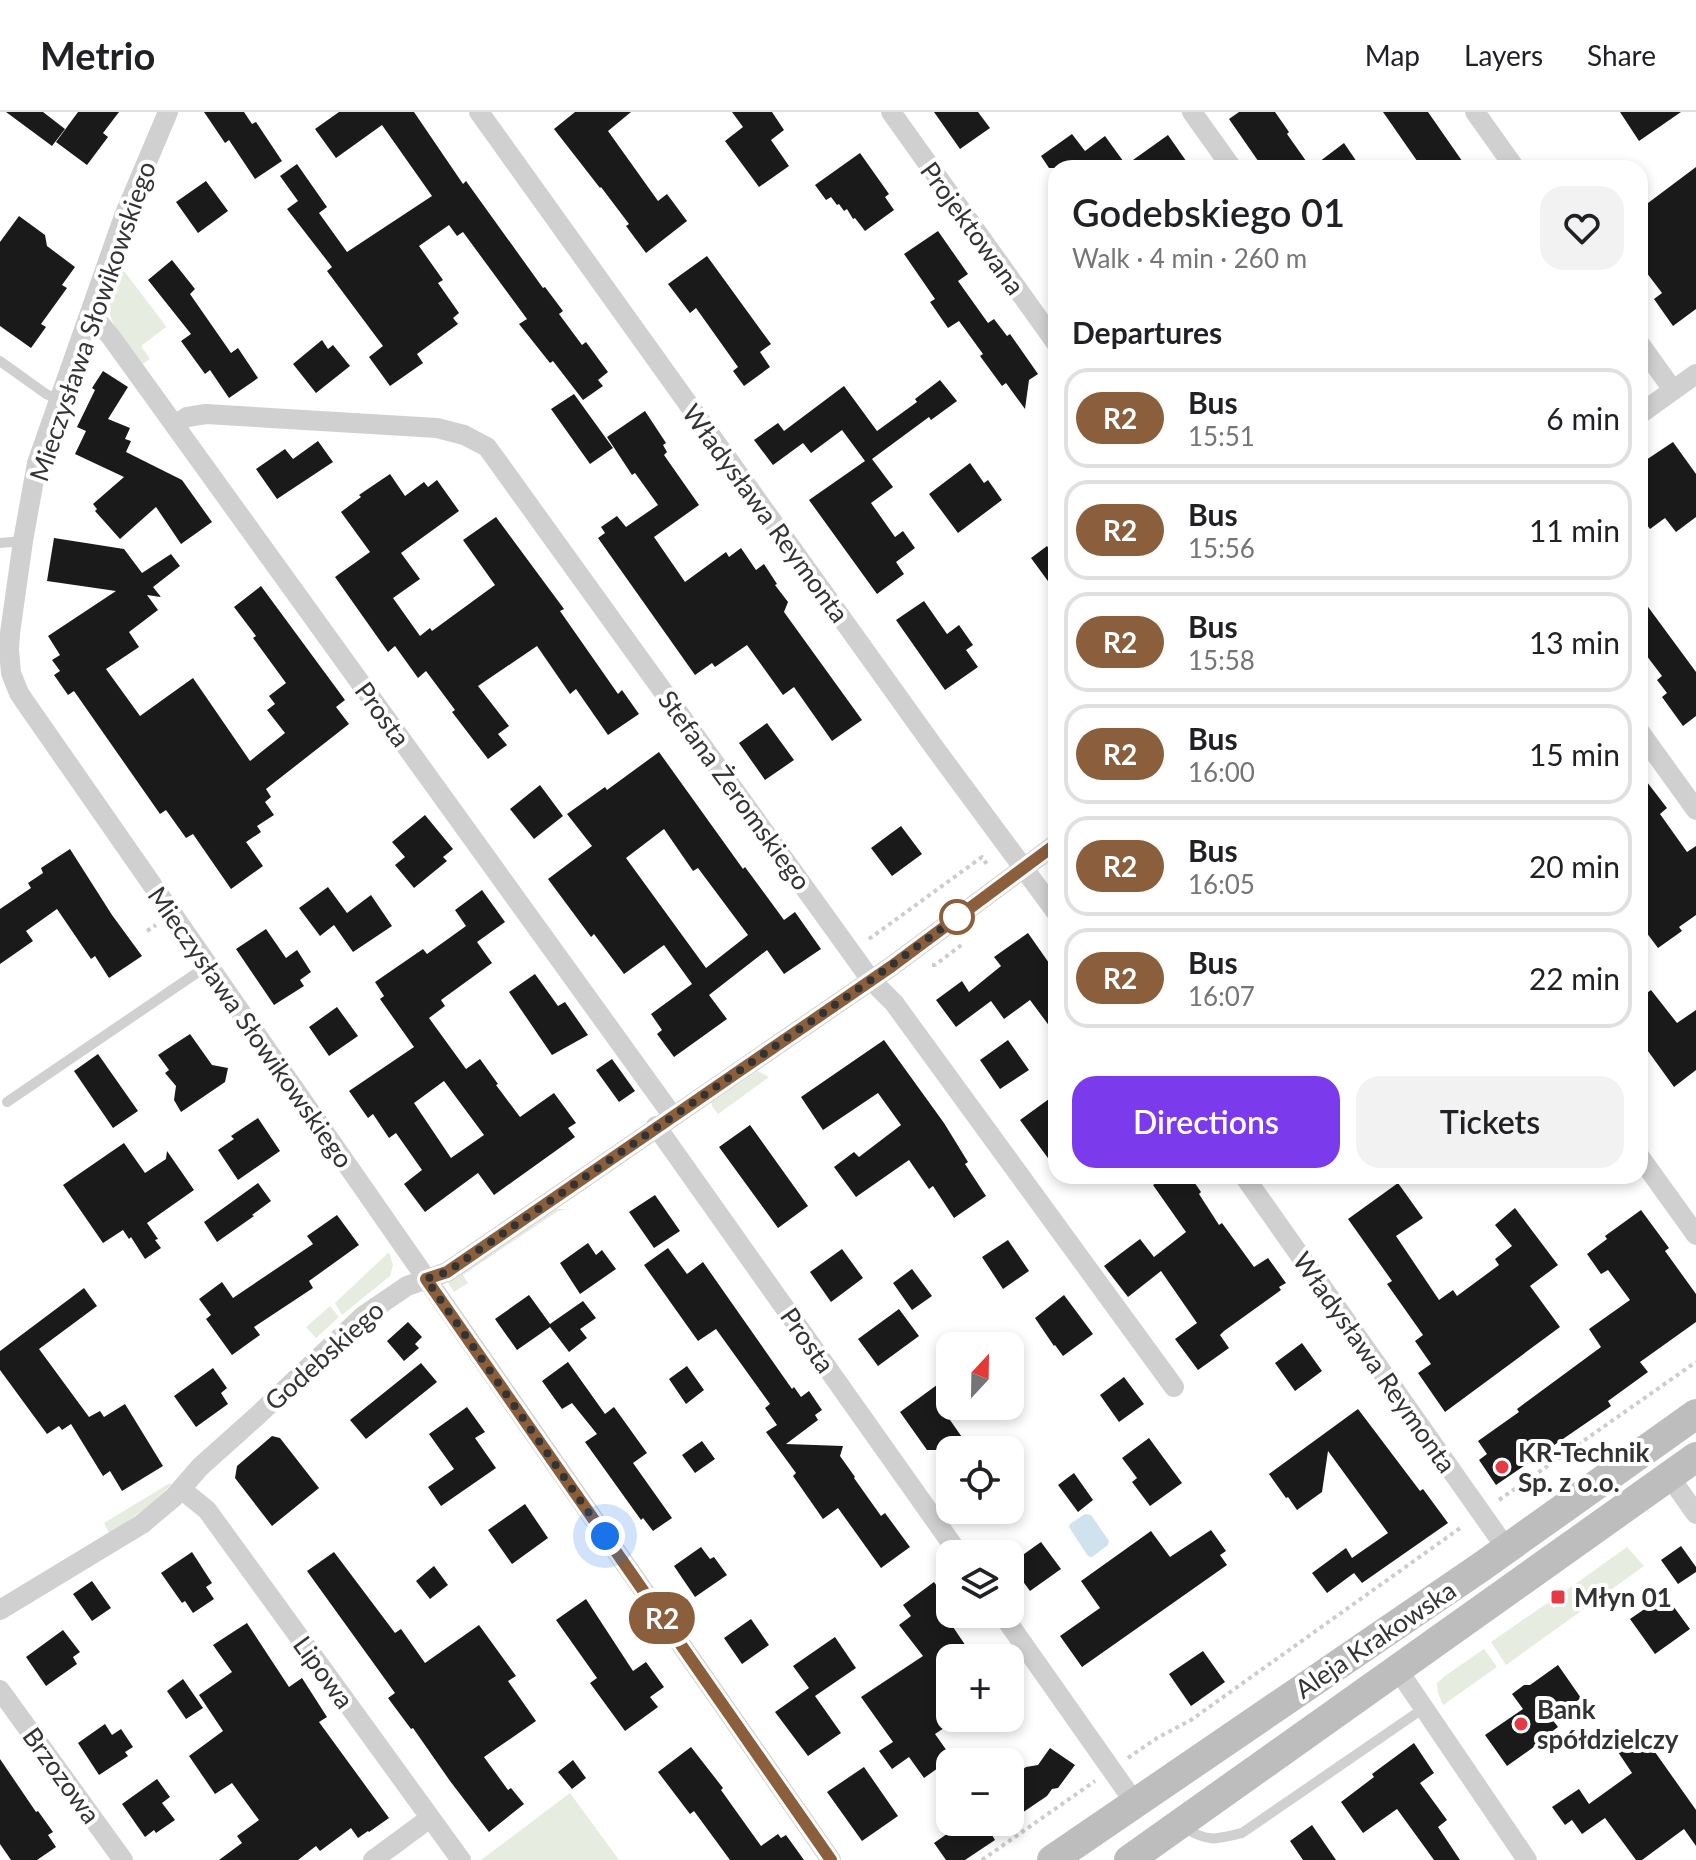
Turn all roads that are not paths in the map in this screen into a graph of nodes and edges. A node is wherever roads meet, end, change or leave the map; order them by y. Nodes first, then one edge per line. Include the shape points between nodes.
1 (168, 112) edge
2 (479, 112) edge
3 (891, 112) edge
4 (1192, 112) edge
5 (1475, 112) edge
6 (1226, 160) edge
7 (1509, 160) edge
8 (88, 318) junction
9 (1048, 332) edge
10 (1648, 351) edge
11 (0, 361) edge
12 (1688, 385) edge
13 (59, 400) junction
14 (1648, 409) edge
15 (175, 425) junction
16 (23, 541) junction
17 (0, 543) edge
18 (1648, 743) edge
19 (1696, 810) edge
20 (1048, 850) edge
21 (1023, 867) junction
22 (1048, 901) edge
23 (207, 966) junction
24 (871, 980) junction
25 (7, 1102) dead end
26 (664, 1121) junction
27 (1648, 1168) edge
28 (1250, 1184) edge
29 (1696, 1235) edge
30 (426, 1279) junction
31 (1174, 1387) dead end
32 (1696, 1414) edge
33 (1696, 1457) edge
34 (1669, 1476) junction
35 (181, 1489) junction
36 (1695, 1509) edge
37 (949, 1540) edge
38 (1506, 1548) junction
39 (0, 1610) edge
40 (1012, 1628) edge
41 (1398, 1670) junction
42 (0, 1690) edge
43 (1424, 1708) junction
44 (1135, 1803) junction
45 (430, 1818) junction
46 (1179, 1825) junction
47 (123, 1860) edge
48 (373, 1860) edge
49 (461, 1860) edge
50 (831, 1860) edge
51 (1052, 1860) edge
52 (1129, 1860) edge
53 (1527, 1860) edge

1 - 8 street, Mieczysława Słowikowskiego
2 - 21 street, Władysława Reymonta
3 - 9 street, Projektowana
4 - 6 street
5 - 7 street
8 - 13 street, Mieczysława Słowikowskiego
8 - 15 street, Prosta via 111,337
10 - 12 street
11 - 13 lane
12 - 14 street
13 - 16 street, Mieczysława Słowikowskiego via 37,463
15 - 24 street, Stefana Żeromskiego via 206,414 437,428 487,447
15 - 26 street, Prosta
16 - 17 lane
16 - 23 street, Mieczysława Słowikowskiego via 9,650 19,693
18 - 19 street
20 - 21 street, Godebskiego
21 - 22 street, Władysława Reymonta
21 - 24 street, Godebskiego
23 - 25 lane
23 - 30 street, Mieczysława Słowikowskiego
24 - 26 street, Godebskiego
24 - 31 street, Stefana Żeromskiego via 894,1003
26 - 30 street, Godebskiego via 447,1272
26 - 37 street, Prosta
27 - 29 street
28 - 38 street, Władysława Reymonta
30 - 35 street, Godebskiego via 363,1316
30 - 50 street, Mieczysława Słowikowskiego
32 - 38 main road, Aleja Krakowska
33 - 34 main road, Aleja Krakowska
34 - 36 street
34 - 41 main road, Aleja Krakowska
35 - 39 street, Godebskiego via 119,1540
35 - 45 street, Lipowa via 207,1510
38 - 44 main road, Aleja Krakowska
40 - 44 street
41 - 43 street
41 - 46 main road, Aleja Krakowska
42 - 47 street, Brzozowa
43 - 46 lane via 1242,1833 1218,1840 1201,1838
43 - 53 street
44 - 51 main road, Aleja Krakowska
45 - 48 street
45 - 49 street, Lipowa
46 - 52 main road, Aleja Krakowska

